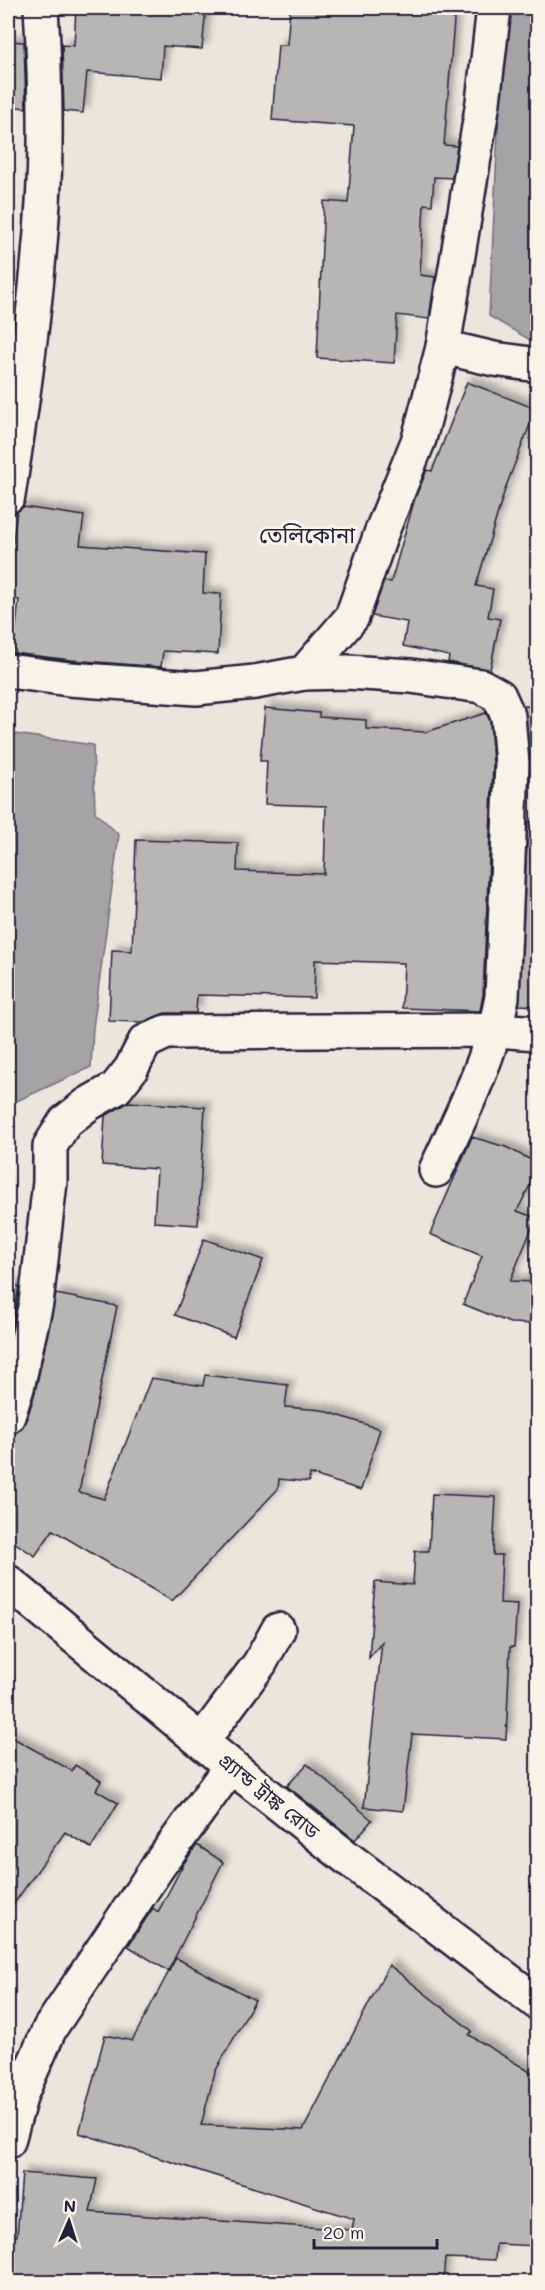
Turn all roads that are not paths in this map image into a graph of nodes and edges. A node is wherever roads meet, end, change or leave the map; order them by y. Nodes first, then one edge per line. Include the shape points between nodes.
1 (41, 8) edge
2 (494, 8) edge
3 (443, 347) junction
4 (537, 365) edge
5 (8, 496) edge
6 (8, 671) edge
7 (304, 673) junction
8 (496, 1029) junction
9 (537, 1033) edge
10 (436, 1170) dead end
11 (8, 1416) edge
12 (8, 1581) edge
13 (278, 1630) dead end
14 (202, 1741) junction
15 (231, 1766) junction
16 (537, 2003) edge
17 (8, 2141) edge

1 - 5 main road via 43,202 34,314
2 - 3 main road via 483,102
3 - 4 main road
3 - 7 main road via 419,439 352,617
6 - 7 main road via 196,688
7 - 8 main road via 411,676 481,686 499,696 508,716 512,764 502,997
8 - 9 main road
8 - 10 main road
8 - 11 main road via 166,1032 145,1042 131,1070 116,1088 65,1122 50,1146 50,1182 36,1303
12 - 14 main road, গ্র্যান্ড ট্রাঙ্ক রোড
13 - 14 main road via 260,1664
14 - 15 main road, গ্র্যান্ড ট্রাঙ্ক রোড
15 - 16 main road, গ্র্যান্ড ট্রাঙ্ক রোড
15 - 17 main road via 159,1864 50,2028 21,2094

